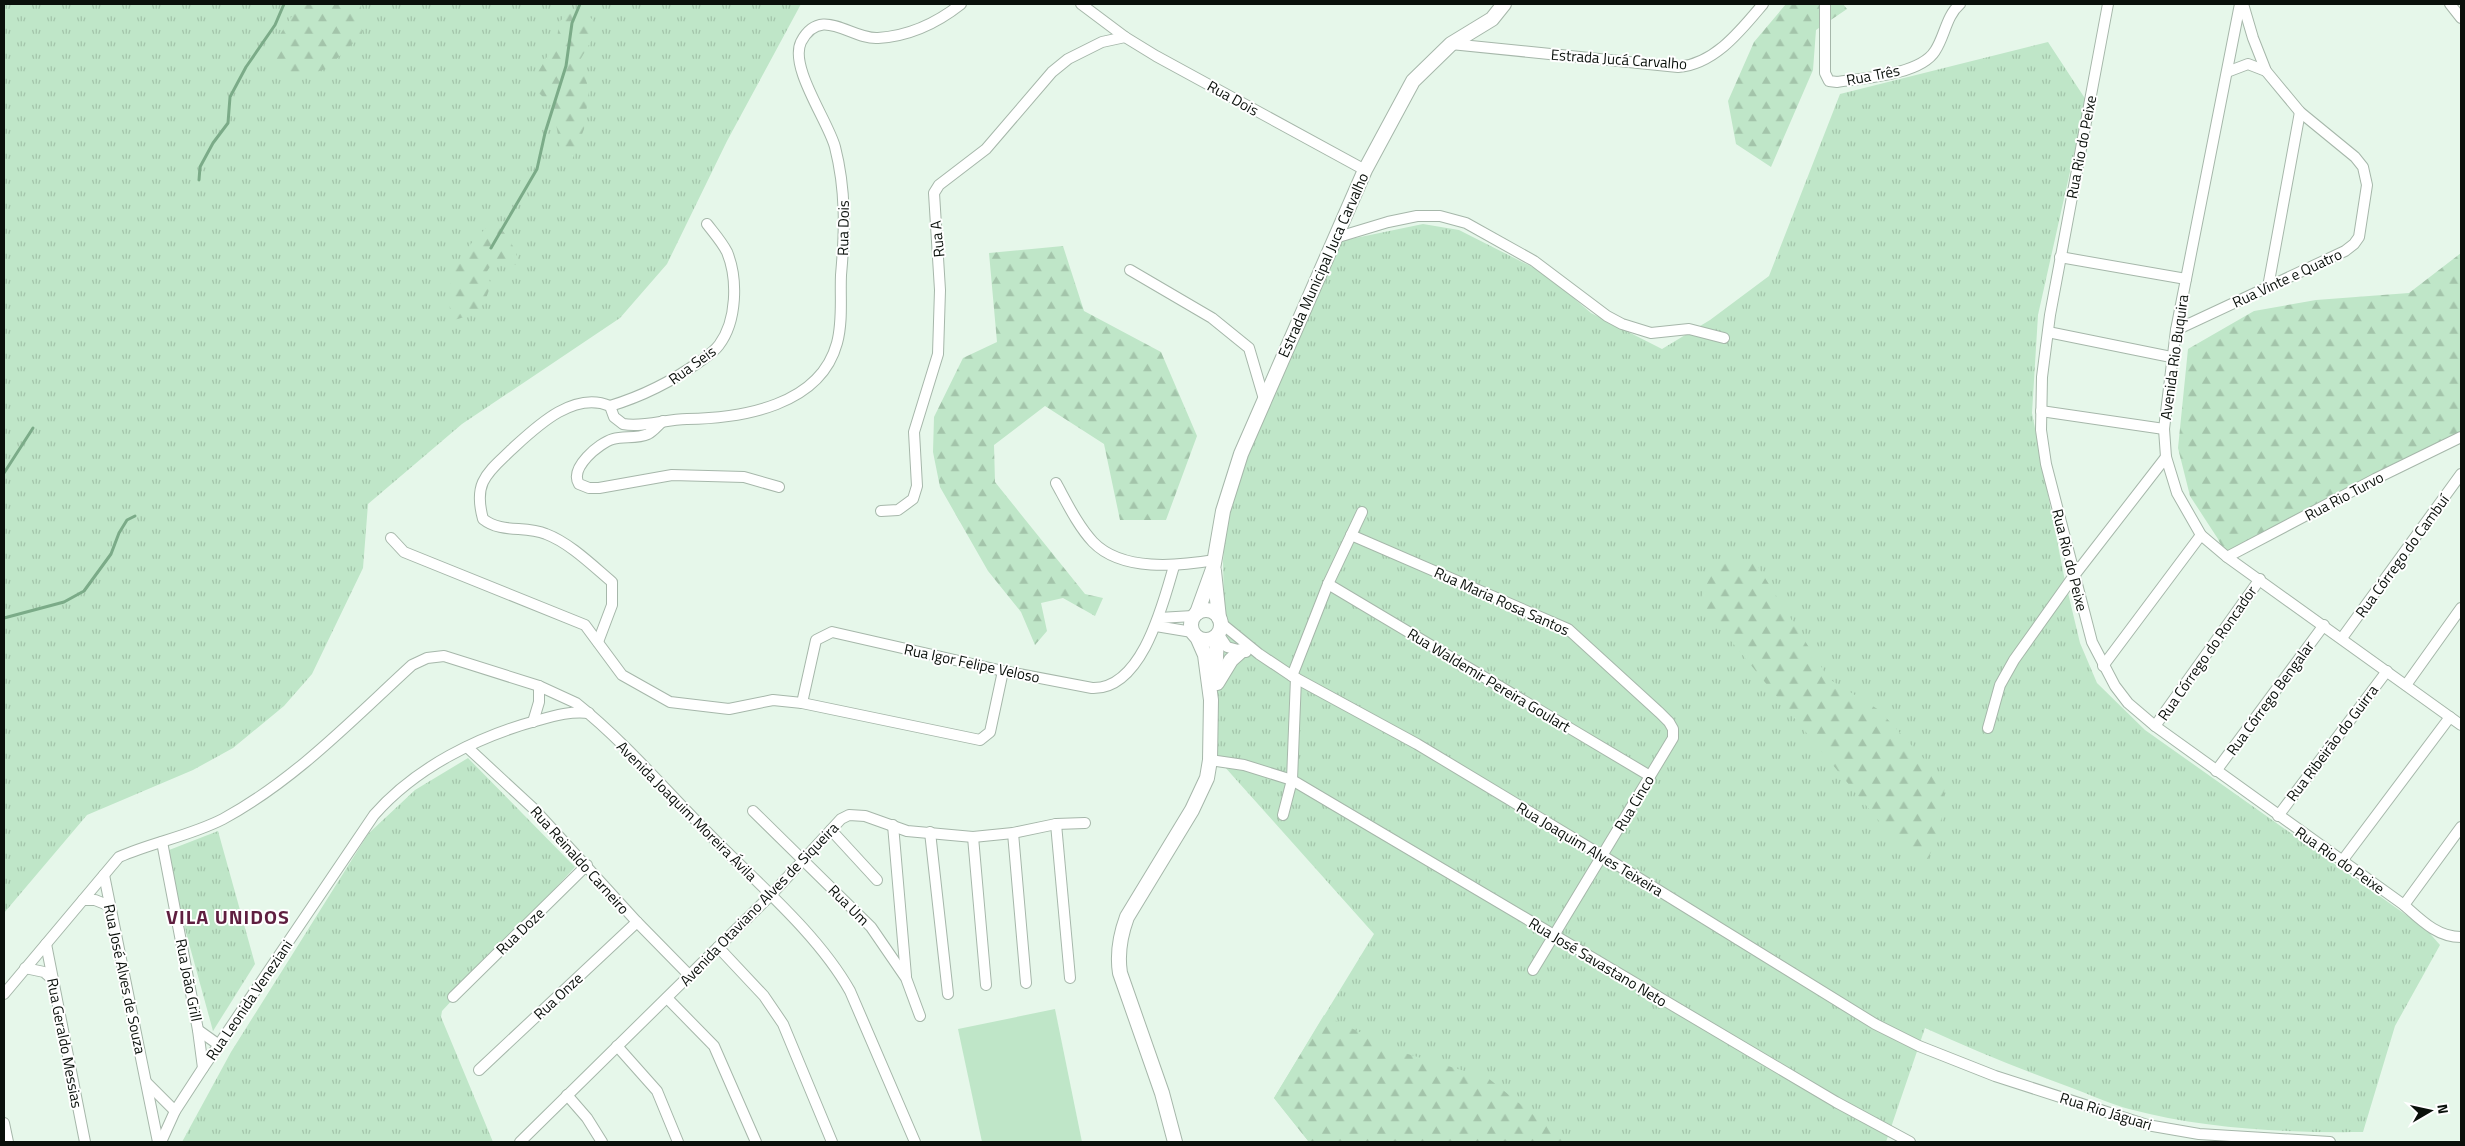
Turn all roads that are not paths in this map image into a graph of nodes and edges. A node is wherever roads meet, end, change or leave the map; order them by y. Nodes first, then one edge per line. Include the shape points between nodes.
1 (960, 4) edge
2 (1081, 4) edge
3 (1504, 4) edge
4 (1763, 4) edge
5 (1825, 4) edge
6 (1960, 4) edge
7 (2108, 4) edge
8 (2242, 4) edge
9 (2450, 4) edge
10 (2461, 18) edge
11 (1126, 37) junction
12 (1451, 44) junction
13 (2266, 70) junction
14 (2227, 72) junction
15 (2300, 112) junction
16 (1365, 170) junction
17 (707, 224) dead end
18 (1335, 238) junction
19 (2060, 257) junction
20 (1130, 270) dead end
21 (2186, 279) junction
22 (2268, 287) junction
23 (2176, 330) junction
24 (2048, 332) junction
25 (1724, 338) dead end
26 (2172, 357) junction
27 (1264, 399) junction
28 (610, 406) junction
29 (2041, 411) junction
30 (663, 421) junction
31 (2164, 429) junction
32 (2461, 437) edge
33 (2166, 457) junction
34 (2461, 474) edge
35 (1056, 483) dead end
36 (779, 487) dead end
37 (881, 511) dead end
38 (1362, 512) dead end
39 (1351, 534) junction
40 (2200, 535) junction
41 (391, 538) dead end
42 (2227, 557) junction
43 (1214, 564) junction
44 (1174, 566) junction
45 (2073, 577) junction
46 (2260, 579) junction
47 (1328, 584) junction
48 (2461, 608) edge
49 (1195, 614) junction
50 (1158, 622) junction
51 (2324, 625) junction
52 (1219, 628) junction
53 (1195, 635) junction
54 (2342, 638) junction
55 (598, 642) junction
56 (1241, 651) junction
57 (1259, 654) junction
58 (2103, 666) junction
59 (1003, 671) junction
60 (2387, 671) junction
61 (1294, 677) junction
62 (2406, 685) junction
63 (538, 686) junction
64 (1213, 694) junction
65 (802, 703) junction
66 (590, 714) junction
67 (2450, 716) junction
68 (533, 722) junction
69 (2461, 725) edge
70 (2155, 726) junction
71 (1988, 728) dead end
72 (1673, 738) joint
73 (467, 747) junction
74 (1210, 760) junction
75 (2216, 771) junction
76 (1650, 776) junction
77 (1292, 780) junction
78 (753, 811) dead end
79 (1283, 815) dead end
80 (2278, 816) junction
81 (1085, 823) dead end
82 (1056, 824) junction
83 (893, 825) junction
84 (2461, 827) edge
85 (831, 830) junction
86 (930, 832) junction
87 (1013, 833) junction
88 (973, 837) junction
89 (162, 842) junction
90 (1603, 856) junction
91 (803, 860) junction
92 (2342, 860) junction
93 (587, 866) junction
94 (104, 875) junction
95 (877, 880) dead end
96 (770, 896) junction
97 (83, 900) junction
98 (2404, 905) junction
99 (110, 906) junction
100 (636, 922) junction
101 (1554, 936) junction
102 (2461, 937) edge
103 (46, 944) junction
104 (718, 947) junction
105 (26, 968) junction
106 (1533, 970) dead end
107 (690, 976) junction
108 (906, 978) junction
109 (1070, 978) dead end
110 (52, 979) junction
111 (1026, 983) dead end
112 (986, 985) dead end
113 (4, 994) edge
114 (948, 994) dead end
115 (453, 997) dead end
116 (667, 998) junction
117 (920, 1016) dead end
118 (198, 1030) junction
119 (219, 1044) junction
120 (617, 1046) junction
121 (1920, 1046) joint
122 (203, 1068) junction
123 (479, 1070) dead end
124 (146, 1082) junction
125 (567, 1095) junction
126 (175, 1112) junction
127 (4, 1123) edge
128 (8, 1142) edge
129 (84, 1142) edge
130 (160, 1142) edge
131 (520, 1142) edge
132 (602, 1142) edge
133 (678, 1142) edge
134 (756, 1142) edge
135 (832, 1142) edge
136 (914, 1142) edge
137 (1175, 1142) edge
138 (1908, 1142) edge
139 (2330, 1142) edge

1 - 30 street, Rua Dois via 933,23 900,34 868,37 821,24 805,36 800,44 800,65 835,146 843,190 845,230 840,327 833,355 810,385 780,404 727,416
2 - 11 street, Rua Dois
3 - 12 street, Estrada Municipal Juca Carvalho via 1492,18
4 - 12 street, Estrada Jucá Carvalho via 1744,27 1711,56 1691,66
5 - 6 street, Rua Três via 1824,73 1830,81 1837,82 1921,64 1936,50 1954,10
7 - 19 street, Rua Rio do Peixe
8 - 13 street, Rua Vinte e Quatro
8 - 14 street, Avenida Rio Buquira
9 - 10 street
11 - 16 street, Rua Dois
11 - 37 street, Rua A via 1102,42 1068,59 1052,72 986,149 938,185 934,193 940,290 939,342 914,432 916,486 913,499 898,510
12 - 16 street, Estrada Municipal Juca Carvalho via 1413,81
13 - 14 street via 2248,64
13 - 15 street, Rua Vinte e Quatro
14 - 21 street, Avenida Rio Buquira
15 - 22 street
15 - 22 street, Rua Vinte e Quatro via 2363,167 2367,186 2359,237 2345,250
16 - 18 street, Estrada Municipal Juca Carvalho
17 - 28 street, Rua Seis via 726,252 733,279 731,318 720,344 658,388
18 - 25 street via 1395,220 1440,216 1466,223 1534,261 1622,324 1651,333 1689,329
18 - 27 street, Estrada Municipal Juca Carvalho
19 - 21 street
19 - 24 street, Rua Rio do Peixe
20 - 27 street via 1212,318 1248,348
21 - 23 street, Avenida Rio Buquira
22 - 23 street, Rua Vinte e Quatro
23 - 26 street, Avenida Rio Buquira
24 - 26 street
24 - 29 street, Rua Rio do Peixe
26 - 31 street, Avenida Rio Buquira
27 - 43 street, Estrada Municipal Juca Carvalho via 1240,454 1223,511
28 - 30 street, Rua Dois via 614,417 623,424
28 - 55 street via 589,403 554,414 494,466 481,488 483,519 492,526 528,528 548,534 612,582 612,604
29 - 31 street
29 - 45 street, Rua Rio do Peixe via 2046,464
30 - 36 street via 647,434 614,439 594,451 579,468 576,475 579,484 599,488 672,474 744,477
31 - 33 street, Avenida Rio Buquira
32 - 42 street, Rua Rio Turvo
33 - 40 street, Avenida Rio Buquira via 2177,493
33 - 45 street
34 - 54 street, Rua Córrego do Cambuí
35 - 44 street via 1087,534 1105,551 1139,563
38 - 39 street
39 - 47 street
39 - 72 street, Rua Maria Rosa Santos via 1568,629 1669,722
40 - 42 street, Avenida Rio Buquira
40 - 58 street
41 - 55 street via 404,552 584,624
42 - 46 street, Avenida Rio Buquira
43 - 44 street
43 - 49 street
43 - 52 street
44 - 50 street, Rua Igor Felipe Veloso
45 - 58 street, Rua Rio do Peixe via 2092,642
45 - 71 street via 2005,676
46 - 51 street, Avenida Rio Buquira
46 - 70 street, Rua Córrego do Roncador
47 - 61 street
47 - 76 street, Rua Waldemir Pereira Goulart
48 - 62 street
49 - 50 street
49 - 52 street via 1212,611
49 - 53 street via 1190,624
50 - 53 street
50 - 59 street, Rua Igor Felipe Veloso via 1128,671 1106,688
51 - 54 street, Avenida Rio Buquira
51 - 75 street, Rua Córrego Bengalar
52 - 53 street via 1208,641
52 - 56 street via 1227,646
52 - 57 street, Rua Joaquim Alves Teixeira
52 - 64 street
53 - 64 street via 1205,655
54 - 60 street, Avenida Rio Buquira
55 - 65 street via 622,675 670,702 728,709 773,700
56 - 57 street
56 - 64 street via 1231,660
57 - 61 street, Rua Joaquim Alves Teixeira
58 - 70 street, Rua Rio do Peixe via 2128,703
59 - 65 street via 990,732 980,740
59 - 65 street, Rua Igor Felipe Veloso via 832,632 816,640
60 - 62 street, Avenida Rio Buquira
60 - 80 street, Rua Ribeirão do Guirra
61 - 77 street
61 - 90 street, Rua Joaquim Alves Teixeira via 1417,744
62 - 67 street, Avenida Rio Buquira
63 - 66 street, Avenida Joaquim Moreira Ávila via 576,703
63 - 68 street via 539,702
63 - 89 street, Avenida Joaquim Moreira Ávila via 444,656 427,658 412,665 277,784 224,818 195,832
64 - 74 street
66 - 68 street, Rua Leonida Veneziani via 577,712
66 - 96 street, Avenida Joaquim Moreira Ávila
67 - 69 street, Avenida Rio Buquira
67 - 92 street
68 - 73 street, Rua Leonida Veneziani
70 - 75 street, Rua Rio do Peixe
72 - 76 street, Rua Cinco
73 - 93 street, Rua Reinaldo Carneiro via 535,810
73 - 119 street, Rua Leonida Veneziani via 399,790 374,815
74 - 77 street, Rua José Savastano Neto via 1244,765
74 - 137 street via 1202,793 1134,904 1119,948 1120,973 1162,1093
75 - 80 street, Rua Rio do Peixe
76 - 90 street, Rua Cinco
77 - 79 street
77 - 101 street, Rua José Savastano Neto
78 - 91 street, Rua Um
80 - 92 street, Rua Rio do Peixe
81 - 82 street, Avenida Otaviano Alves de Siqueira
82 - 87 street, Avenida Otaviano Alves de Siqueira
82 - 109 street
83 - 85 street, Avenida Otaviano Alves de Siqueira via 865,816 849,815
83 - 86 street, Avenida Otaviano Alves de Siqueira via 907,831
83 - 108 street
84 - 98 street
85 - 91 street, Avenida Otaviano Alves de Siqueira
85 - 95 street
86 - 88 street, Avenida Otaviano Alves de Siqueira
86 - 114 street
87 - 88 street, Avenida Otaviano Alves de Siqueira
87 - 111 street
88 - 112 street
89 - 94 street, Avenida Joaquim Moreira Ávila via 119,857
89 - 118 street, Rua João Grill
90 - 101 street, Rua Cinco
90 - 121 street, Rua Joaquim Alves Teixeira via 1867,1019
91 - 96 street, Avenida Otaviano Alves de Siqueira
91 - 108 street, Rua Um via 871,927
92 - 98 street, Rua Rio do Peixe
93 - 100 street, Rua Reinaldo Carneiro
93 - 115 street, Rua Doze
94 - 97 street, Avenida Joaquim Moreira Ávila
94 - 99 street, Rua José Alves de Souza
96 - 104 street, Avenida Otaviano Alves de Siqueira
96 - 136 street, Avenida Joaquim Moreira Ávila via 839,971
97 - 99 street via 95,900
97 - 103 street, Avenida Joaquim Moreira Ávila
98 - 102 street, Rua Rio do Peixe via 2438,932
99 - 124 street, Rua José Alves de Souza
100 - 107 street, Rua Reinaldo Carneiro
100 - 123 street, Rua Onze
101 - 106 street, Rua Cinco
101 - 138 street, Rua José Savastano Neto
103 - 105 street, Avenida Joaquim Moreira Ávila
103 - 110 street, Rua Geraldo Messias
104 - 107 street, Avenida Otaviano Alves de Siqueira
104 - 135 street via 764,996 783,1024
105 - 110 street via 44,972
105 - 113 street, Avenida Joaquim Moreira Ávila
107 - 116 street, Avenida Otaviano Alves de Siqueira
108 - 117 street, Rua Um
110 - 129 street, Rua Geraldo Messias
116 - 120 street, Avenida Otaviano Alves de Siqueira
116 - 134 street via 714,1046
118 - 119 street, Rua João Grill
118 - 122 street, Rua João Grill
119 - 122 street, Rua Leonida Veneziani
120 - 125 street, Avenida Otaviano Alves de Siqueira
120 - 133 street via 656,1091
121 - 139 street, Rua Rio Jáguari via 1994,1076 2164,1130
122 - 126 street, Rua Leonida Veneziani
124 - 126 street
124 - 130 street, Rua José Alves de Souza
125 - 131 street, Avenida Otaviano Alves de Siqueira
125 - 132 street
126 - 130 street, Rua Leonida Veneziani
127 - 128 street

